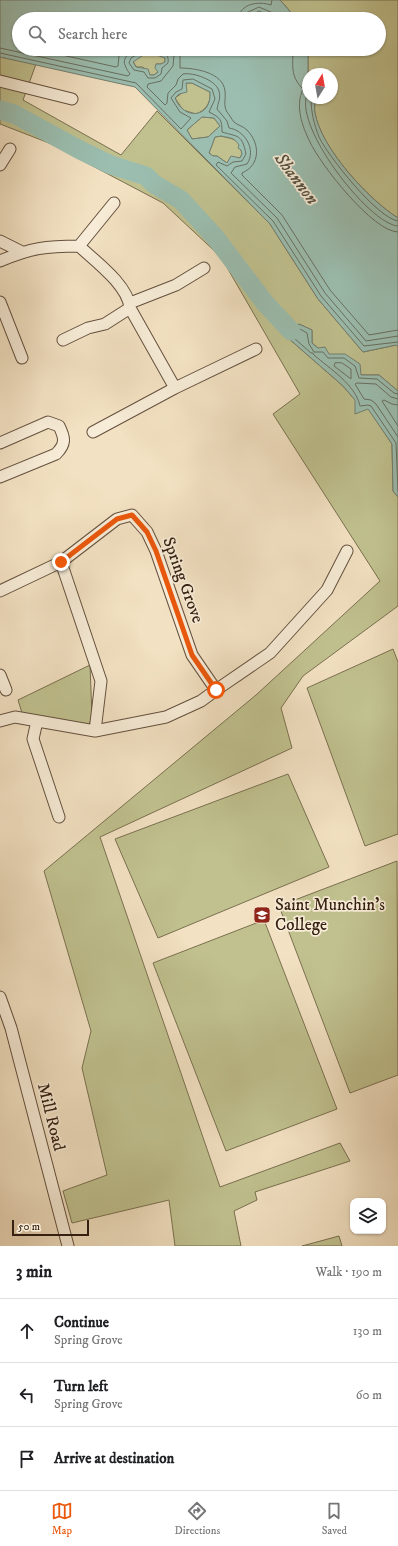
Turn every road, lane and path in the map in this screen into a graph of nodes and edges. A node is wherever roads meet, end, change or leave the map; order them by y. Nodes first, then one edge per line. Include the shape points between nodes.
1 (0, 81) edge
2 (72, 99) dead end
3 (10, 149) dead end
4 (0, 165) edge
5 (114, 203) dead end
6 (0, 240) edge
7 (79, 246) junction
8 (22, 252) junction
9 (0, 261) edge
10 (204, 268) dead end
11 (0, 302) edge
12 (130, 305) junction
13 (63, 340) dead end
14 (256, 349) dead end
15 (22, 358) dead end
16 (175, 388) junction
17 (93, 432) dead end
18 (0, 443) edge
19 (0, 478) edge
20 (347, 551) dead end
21 (61, 562) junction
22 (0, 591) edge
23 (0, 675) edge
24 (6, 690) dead end
25 (216, 690) junction
26 (0, 721) edge
27 (38, 721) junction
28 (95, 731) junction
29 (59, 817) dead end
30 (0, 997) edge
31 (68, 1246) edge

1 - 2 street
3 - 4 street
5 - 7 street
6 - 8 street
7 - 8 street via 46,246
7 - 12 street via 115,279
8 - 9 street
10 - 12 street via 176,285
11 - 15 street
12 - 13 street via 105,324 88,328
12 - 16 street
14 - 16 street
16 - 17 street
18 - 19 street via 48,422 59,426 65,436 63,447 56,454
20 - 25 street via 327,590 275,648
21 - 22 street
21 - 25 street, Spring Grove via 117,519 132,515 147,532 156,551 192,655
21 - 28 street via 101,681
23 - 24 street
25 - 28 street via 201,701 166,717
26 - 27 street via 15,717
27 - 28 street
27 - 29 street via 33,739
30 - 31 street, Mill Road via 11,1028

